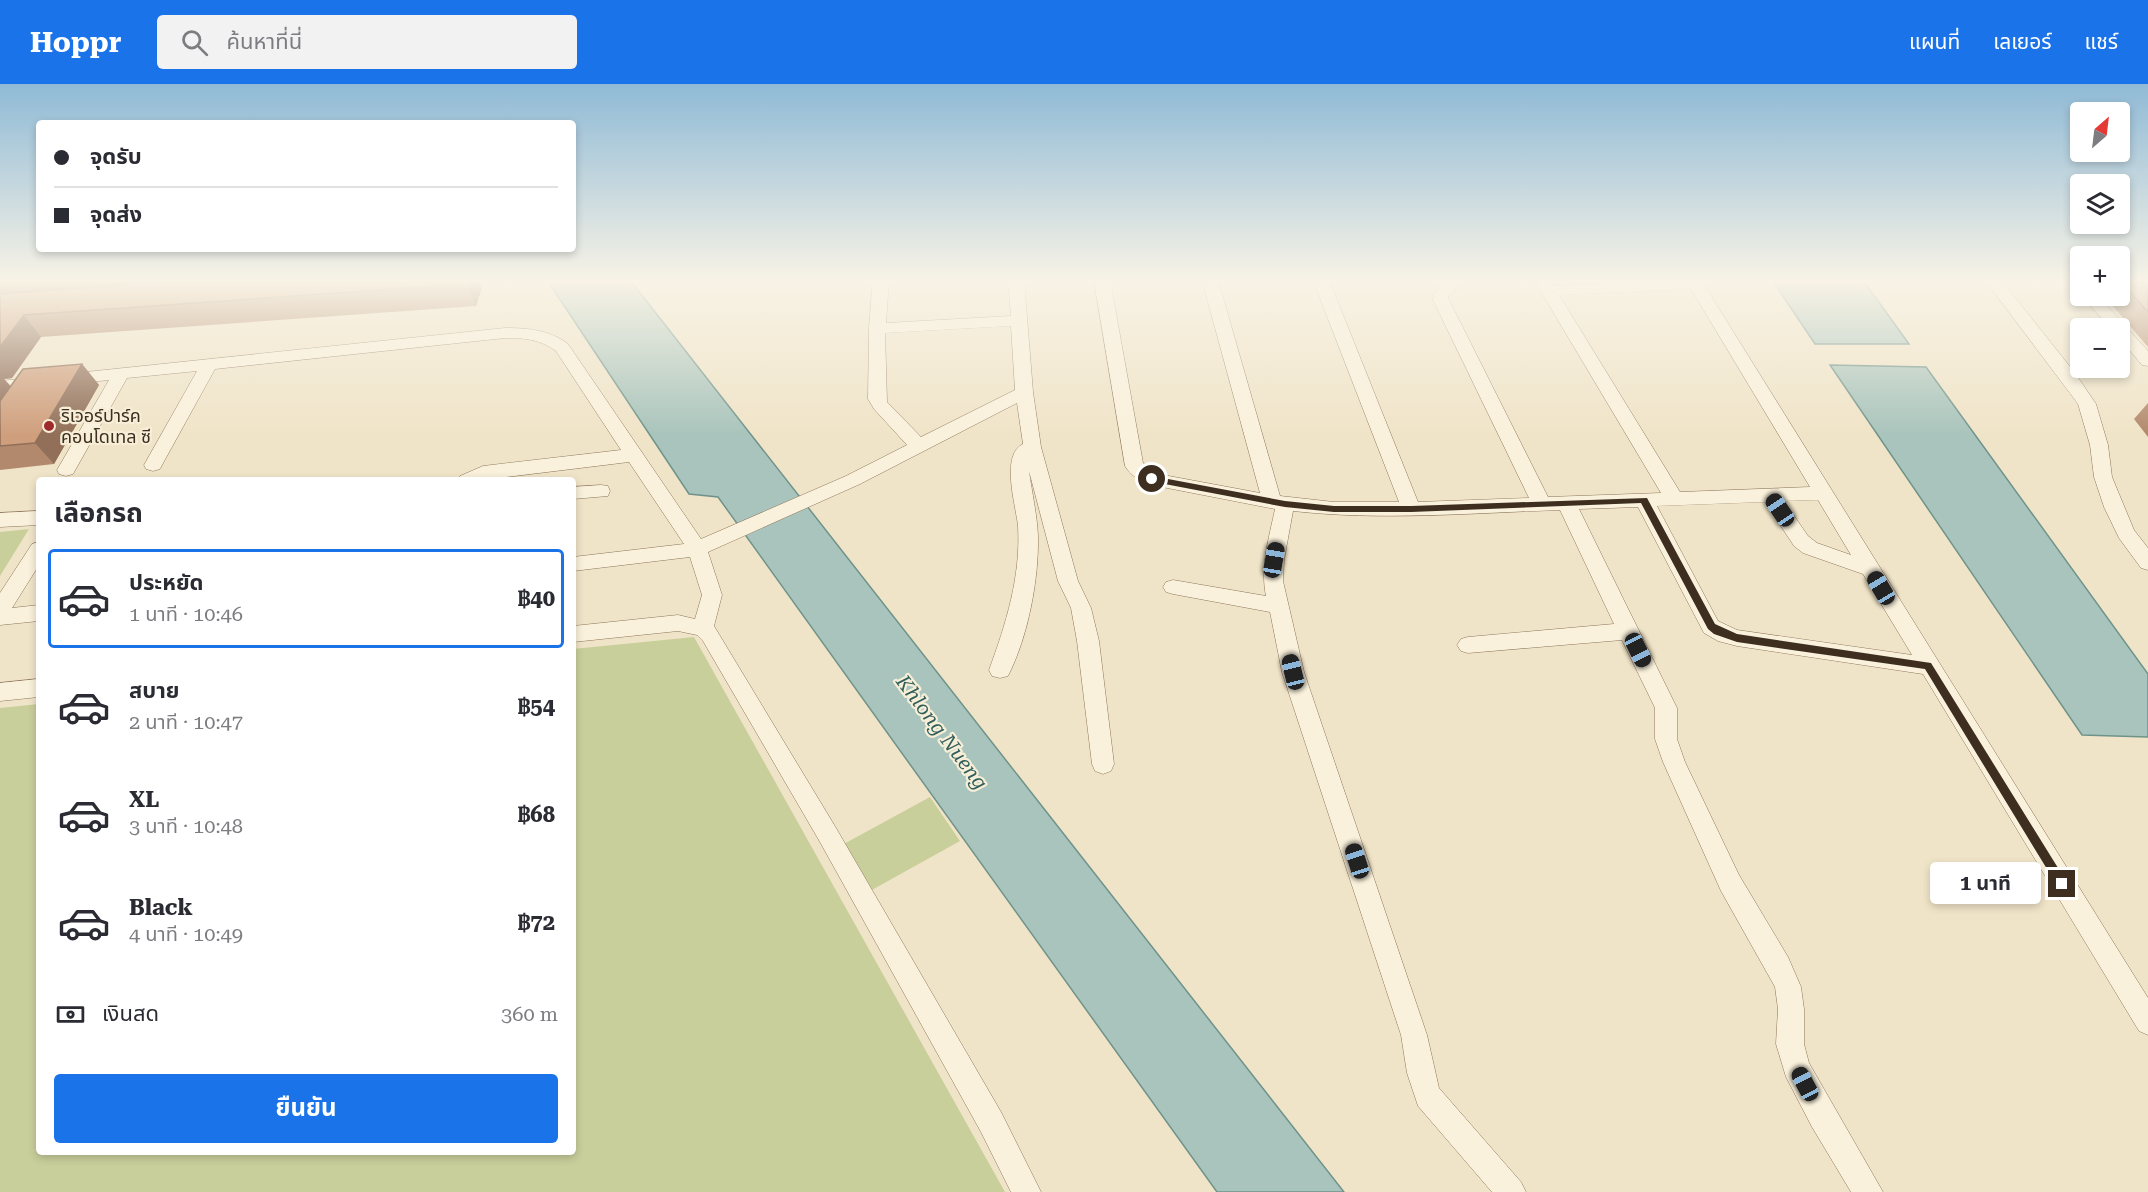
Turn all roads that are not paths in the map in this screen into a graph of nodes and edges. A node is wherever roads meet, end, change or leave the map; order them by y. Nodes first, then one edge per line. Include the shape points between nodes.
1 (877, 332) edge
2 (1019, 332) edge
3 (1111, 332) edge
4 (1226, 332) edge
5 (1341, 332) edge
6 (1456, 332) edge
7 (1573, 332) edge
8 (1724, 332) edge
9 (2034, 332) edge
10 (2122, 332) edge
11 (2148, 361) edge
12 (209, 364) junction
13 (121, 374) junction
14 (36, 382) junction
15 (0, 386) edge
16 (1024, 392) junction
17 (24, 400) edge
18 (920, 447) junction
19 (1032, 447) junction
20 (634, 455) junction
21 (153, 465) dead end
22 (66, 470) dead end
23 (473, 477) edge
24 (601, 491) dead end
25 (576, 493) edge
26 (1823, 493) junction
27 (1770, 495) junction
28 (1674, 498) junction
29 (1644, 500) junction
30 (1278, 503) junction
31 (1540, 503) junction
32 (1567, 504) junction
33 (1411, 509) junction
34 (36, 518) edge
35 (0, 519) edge
36 (705, 546) junction
37 (36, 557) edge
38 (2148, 563) edge
39 (576, 564) edge
40 (1869, 569) junction
41 (1173, 587) dead end
42 (1277, 606) junction
43 (0, 610) edge
44 (36, 613) edge
45 (0, 616) edge
46 (703, 628) junction
47 (1628, 631) junction
48 (576, 634) edge
49 (1468, 645) dead end
50 (1928, 666) junction
51 (1000, 670) dead end
52 (36, 688) edge
53 (0, 692) edge
54 (1102, 764) dead end
55 (2148, 1022) edge
56 (1026, 1192) edge
57 (1511, 1192) edge
58 (1868, 1192) edge

1 - 18 street via 877,399
2 - 16 street
3 - 30 street via 1134,466 1152,479
4 - 30 street
5 - 33 street
6 - 31 street
7 - 28 street
8 - 26 street
9 - 38 street via 2087,404 2103,477 2114,507 2126,533
10 - 11 street
12 - 13 street
12 - 20 street via 505,333 542,336 562,348
12 - 21 street
13 - 14 street
13 - 22 street
14 - 15 street
14 - 17 street
16 - 18 street
16 - 19 street
18 - 36 street
19 - 51 street via 1025,450 1019,461 1028,534 1024,593
19 - 54 street via 1068,581 1081,608
20 - 23 street via 483,472
20 - 36 street
24 - 25 street
26 - 27 street
26 - 40 street
27 - 28 street
27 - 40 street via 1801,541 1821,553
28 - 29 street
29 - 32 street
29 - 50 street via 1711,627 1718,632
30 - 33 street via 1334,509
30 - 42 street via 1274,560
31 - 32 street
31 - 33 street
32 - 47 street
34 - 35 street
36 - 39 street via 664,555
36 - 46 street via 712,595
37 - 43 street
40 - 50 street
41 - 42 street
42 - 57 street via 1293,672 1414,1035 1428,1096
44 - 45 street
46 - 48 street via 678,623
46 - 56 street via 828,835 991,1122
47 - 49 street
47 - 58 street via 1666,708 1666,740 1674,762 1730,883 1788,987 1790,1044 1796,1067
50 - 55 street
52 - 53 street

